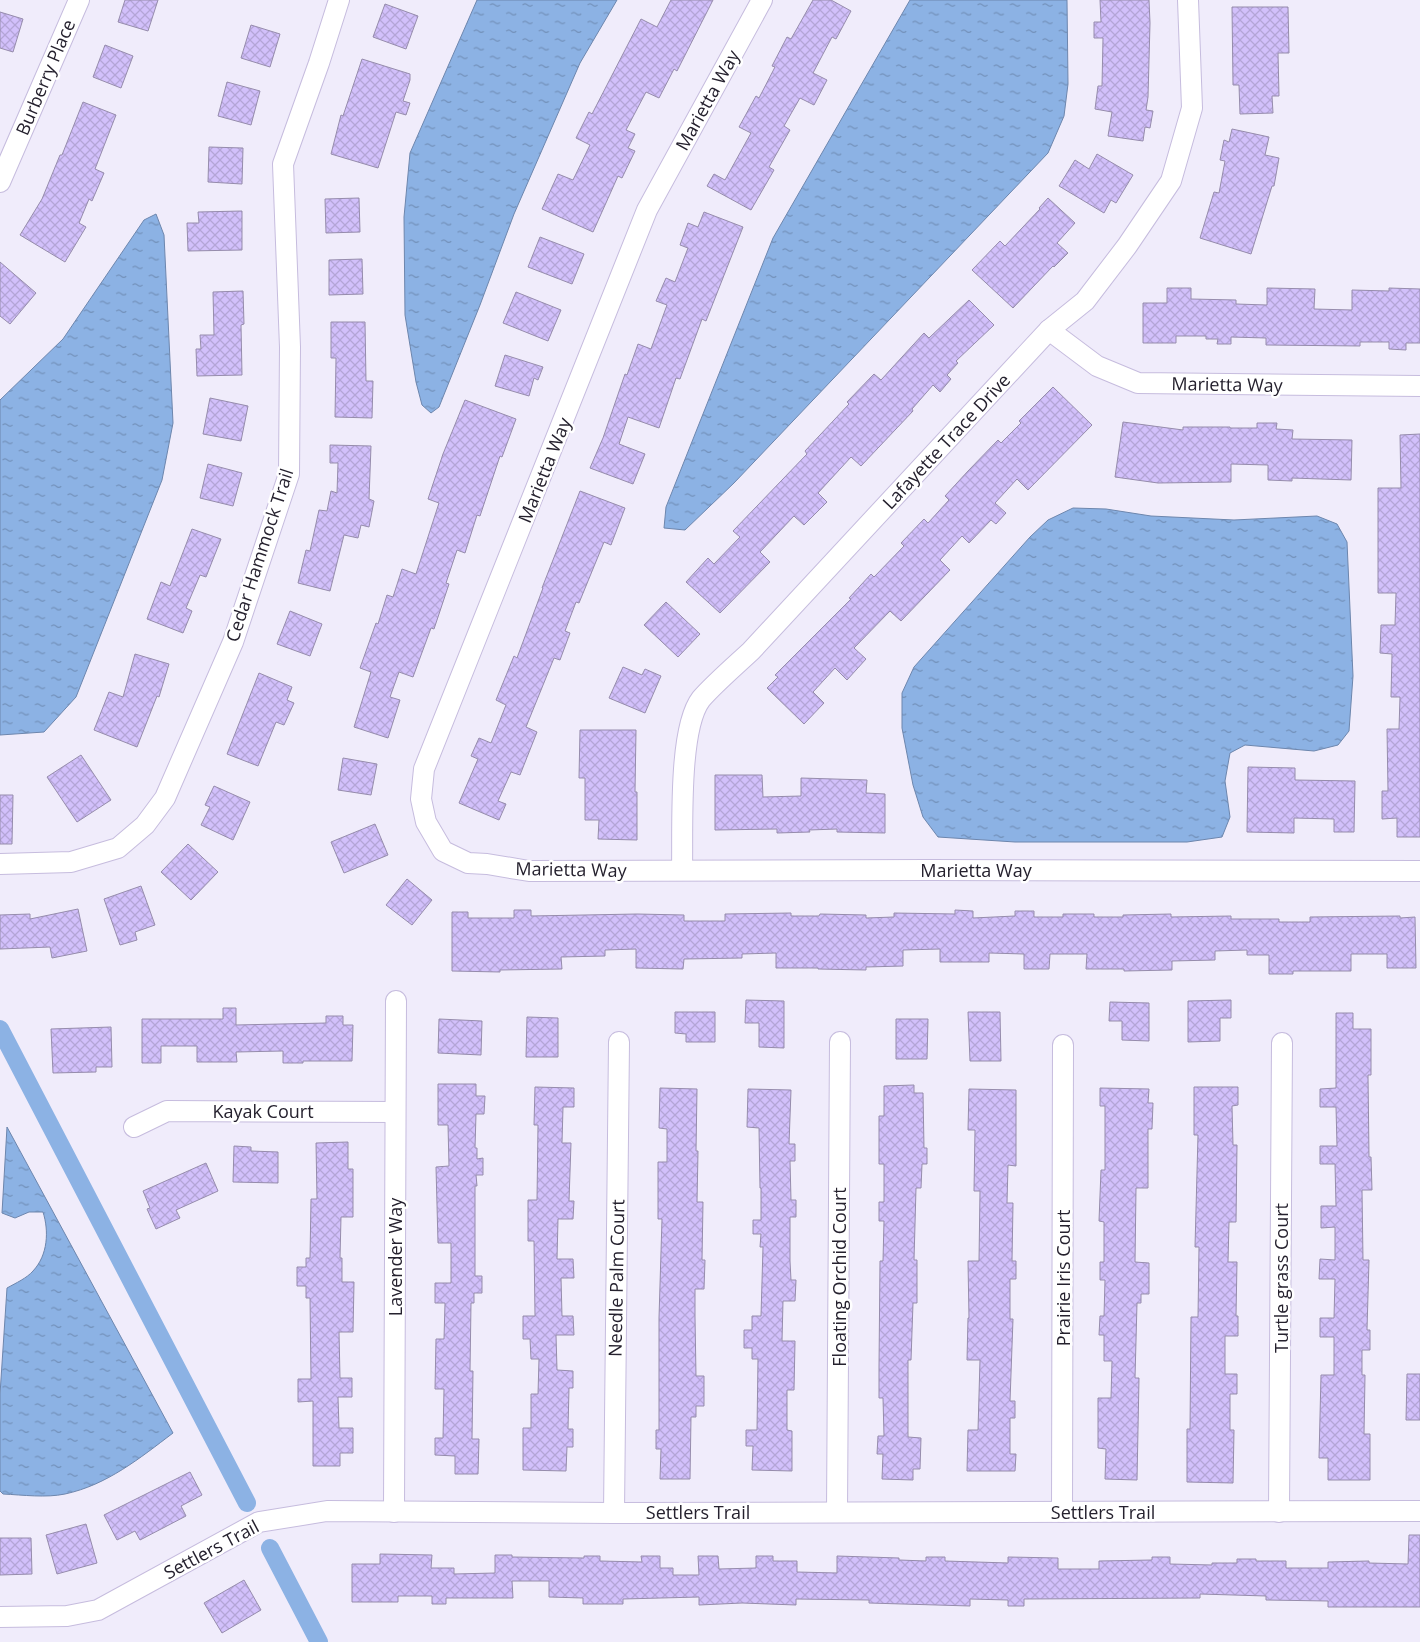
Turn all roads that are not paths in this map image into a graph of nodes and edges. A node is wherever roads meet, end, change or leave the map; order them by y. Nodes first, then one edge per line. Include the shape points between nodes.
1 (79, 0) edge
2 (340, 0) edge
3 (762, 0) edge
4 (1188, 0) edge
5 (0, 182) edge
6 (1049, 330) junction
7 (1420, 386) edge
8 (0, 864) edge
9 (682, 870) junction
10 (1420, 871) edge
11 (396, 1001) dead end
12 (619, 1042) dead end
13 (840, 1042) dead end
14 (1282, 1043) dead end
15 (1063, 1045) dead end
16 (395, 1112) junction
17 (134, 1127) dead end
18 (1420, 1511) edge
19 (394, 1512) junction
20 (837, 1512) junction
21 (1062, 1512) junction
22 (1279, 1512) junction
23 (614, 1513) junction
24 (0, 1617) edge

1 - 5 street, Burberry Place
2 - 8 street, Cedar Hammock Trail via 283,164 290,347 289,474 233,642 165,798 145,825 118,848 71,862
3 - 9 street, Marietta Way via 647,210 424,769 421,799 426,822 443,851 468,863 529,871
4 - 6 street, Lafayette Trace Drive via 1192,108 1171,182 1085,301
6 - 7 street, Marietta Way via 1097,366 1138,383
6 - 9 street, Lafayette Trace Drive via 751,651 701,700 690,724 686,752
9 - 10 street, Marietta Way
11 - 16 street, Lavender Way
12 - 23 street, Needle Palm Court
13 - 20 street, Floating Orchid Court
14 - 22 street, Turtle grass Court
15 - 21 street, Prairie Iris Court
16 - 17 street, Kayak Court via 167,1111
16 - 19 street, Lavender Way
18 - 22 street, Settlers Trail
19 - 23 street, Settlers Trail
19 - 24 street, Settlers Trail via 327,1511 259,1522 98,1610 67,1616
20 - 21 street, Settlers Trail
20 - 23 street, Settlers Trail
21 - 22 street, Settlers Trail

